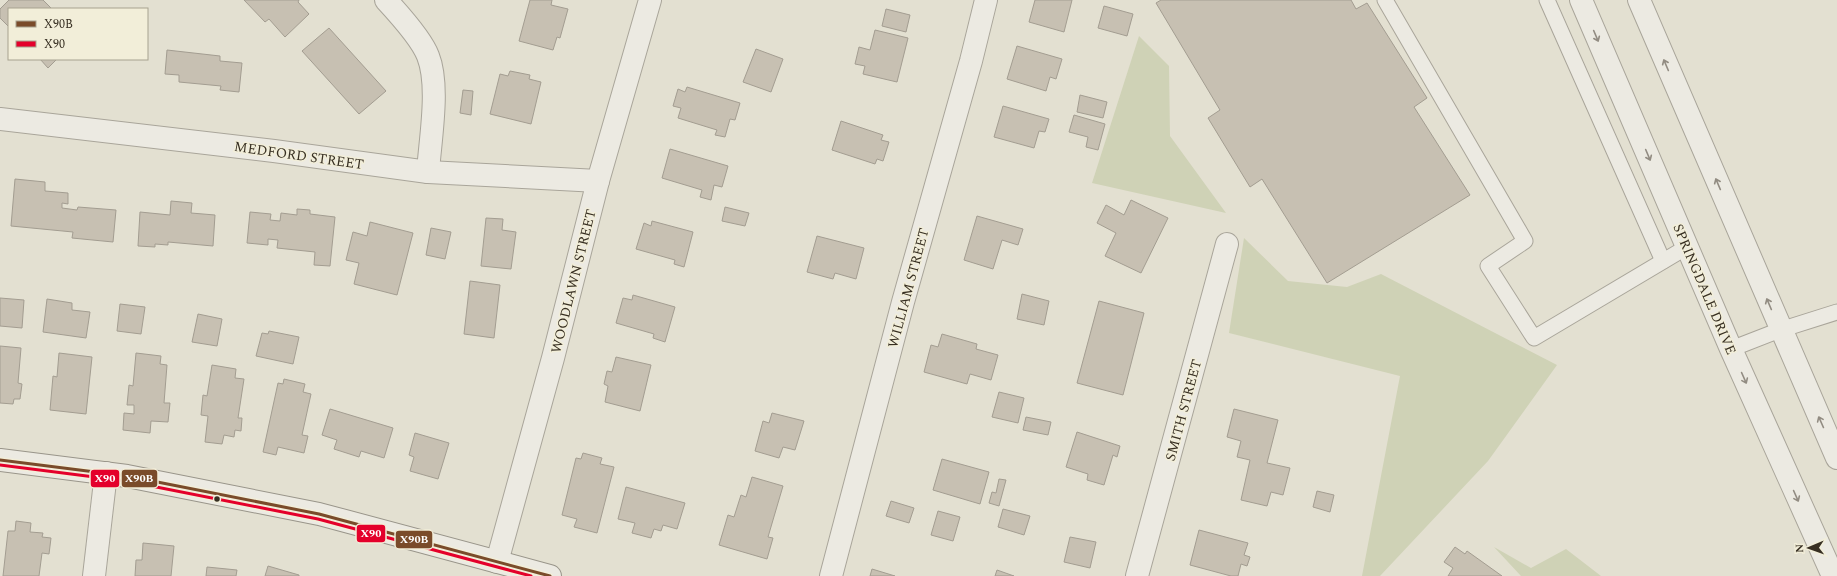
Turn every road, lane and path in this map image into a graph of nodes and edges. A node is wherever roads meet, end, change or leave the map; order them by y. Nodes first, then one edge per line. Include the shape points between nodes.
1 (386, 0) edge
2 (650, 0) edge
3 (986, 0) edge
4 (1386, 0) edge
5 (1547, 0) edge
6 (1581, 0) edge
7 (1639, 0) edge
8 (0, 119) edge
9 (428, 172) junction
10 (598, 181) junction
11 (1227, 244) dead end
12 (1687, 247) junction
13 (1662, 261) junction
14 (1837, 312) edge
15 (1780, 330) junction
16 (1731, 349) junction
17 (1837, 458) edge
18 (0, 460) edge
19 (106, 473) junction
20 (497, 562) junction
21 (94, 576) edge
22 (550, 576) edge
23 (831, 576) edge
24 (1137, 576) edge
25 (1833, 576) edge

1 - 9 street via 428,56 432,71 433,103
2 - 10 street, WOODLAWN STREET
3 - 23 street, WILLIAM STREET
4 - 13 lane via 1525,242 1488,266 1534,338
5 - 13 lane
6 -> 12 street, SPRINGDALE DRIVE
15 -> 7 street
8 - 9 street, MEDFORD STREET
9 - 10 street, MEDFORD STREET
10 - 20 street, WOODLAWN STREET
11 - 24 street, SMITH STREET
12 - 13 lane
12 - 16 street, SPRINGDALE DRIVE
14 - 15 lane
15 - 16 lane
17 -> 15 street
16 -> 25 street, SPRINGDALE DRIVE
18 - 19 street
19 - 20 street via 319,514
19 - 21 street
20 - 22 street

